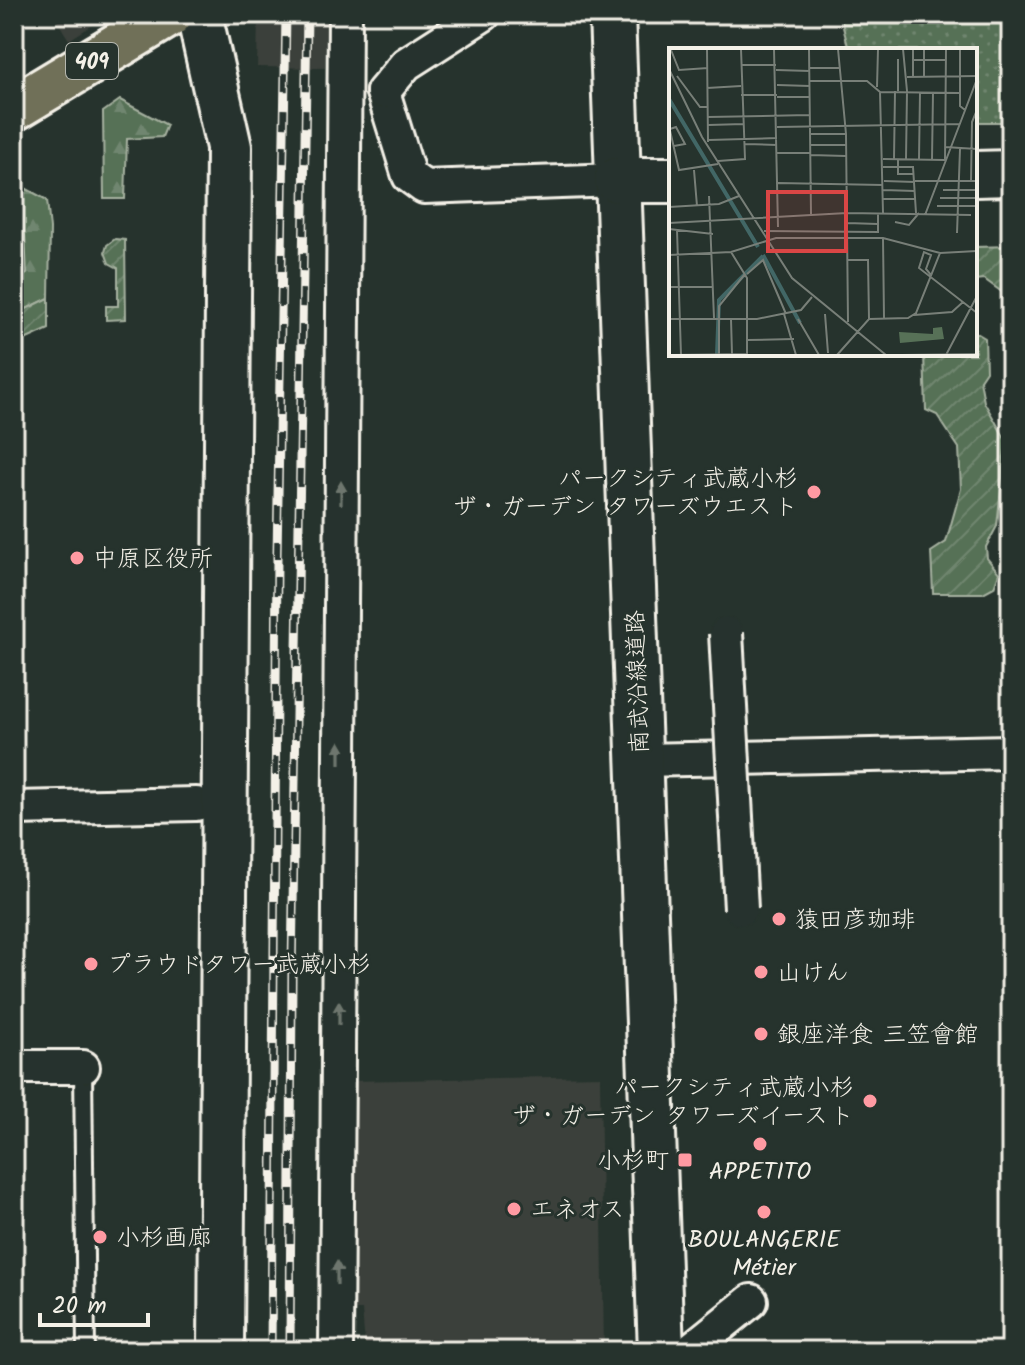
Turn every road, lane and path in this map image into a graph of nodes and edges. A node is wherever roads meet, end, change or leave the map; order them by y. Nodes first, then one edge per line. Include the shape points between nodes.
1 (170, 14) edge
2 (199, 14) edge
3 (345, 14) edge
4 (484, 14) edge
5 (612, 14) edge
6 (14, 108) edge
7 (1011, 173) edge
8 (977, 174) edge
9 (617, 180) junction
10 (669, 180) edge
11 (726, 633) dead end
12 (1011, 752) edge
13 (640, 760) junction
14 (196, 804) dead end
15 (14, 808) edge
16 (741, 909) dead end
17 (14, 1067) edge
18 (83, 1067) joint
19 (751, 1301) dead end
20 (86, 1351) edge
21 (221, 1351) edge
22 (336, 1351) edge
23 (661, 1351) edge
24 (689, 1351) edge

1 - 6 highway, 409
2 - 21 street via 229,147
22 -> 3 street
4 - 9 street via 372,91 409,176 424,187
5 - 9 street, 南武沿線道路
7 - 8 street
9 - 10 street
9 - 13 street, 南武沿線道路
11 - 16 street, bridge
12 - 13 street
13 - 23 street, 南武沿線道路
14 - 15 street
17 - 18 street
18 - 20 lane
19 - 24 street via 716,1317

